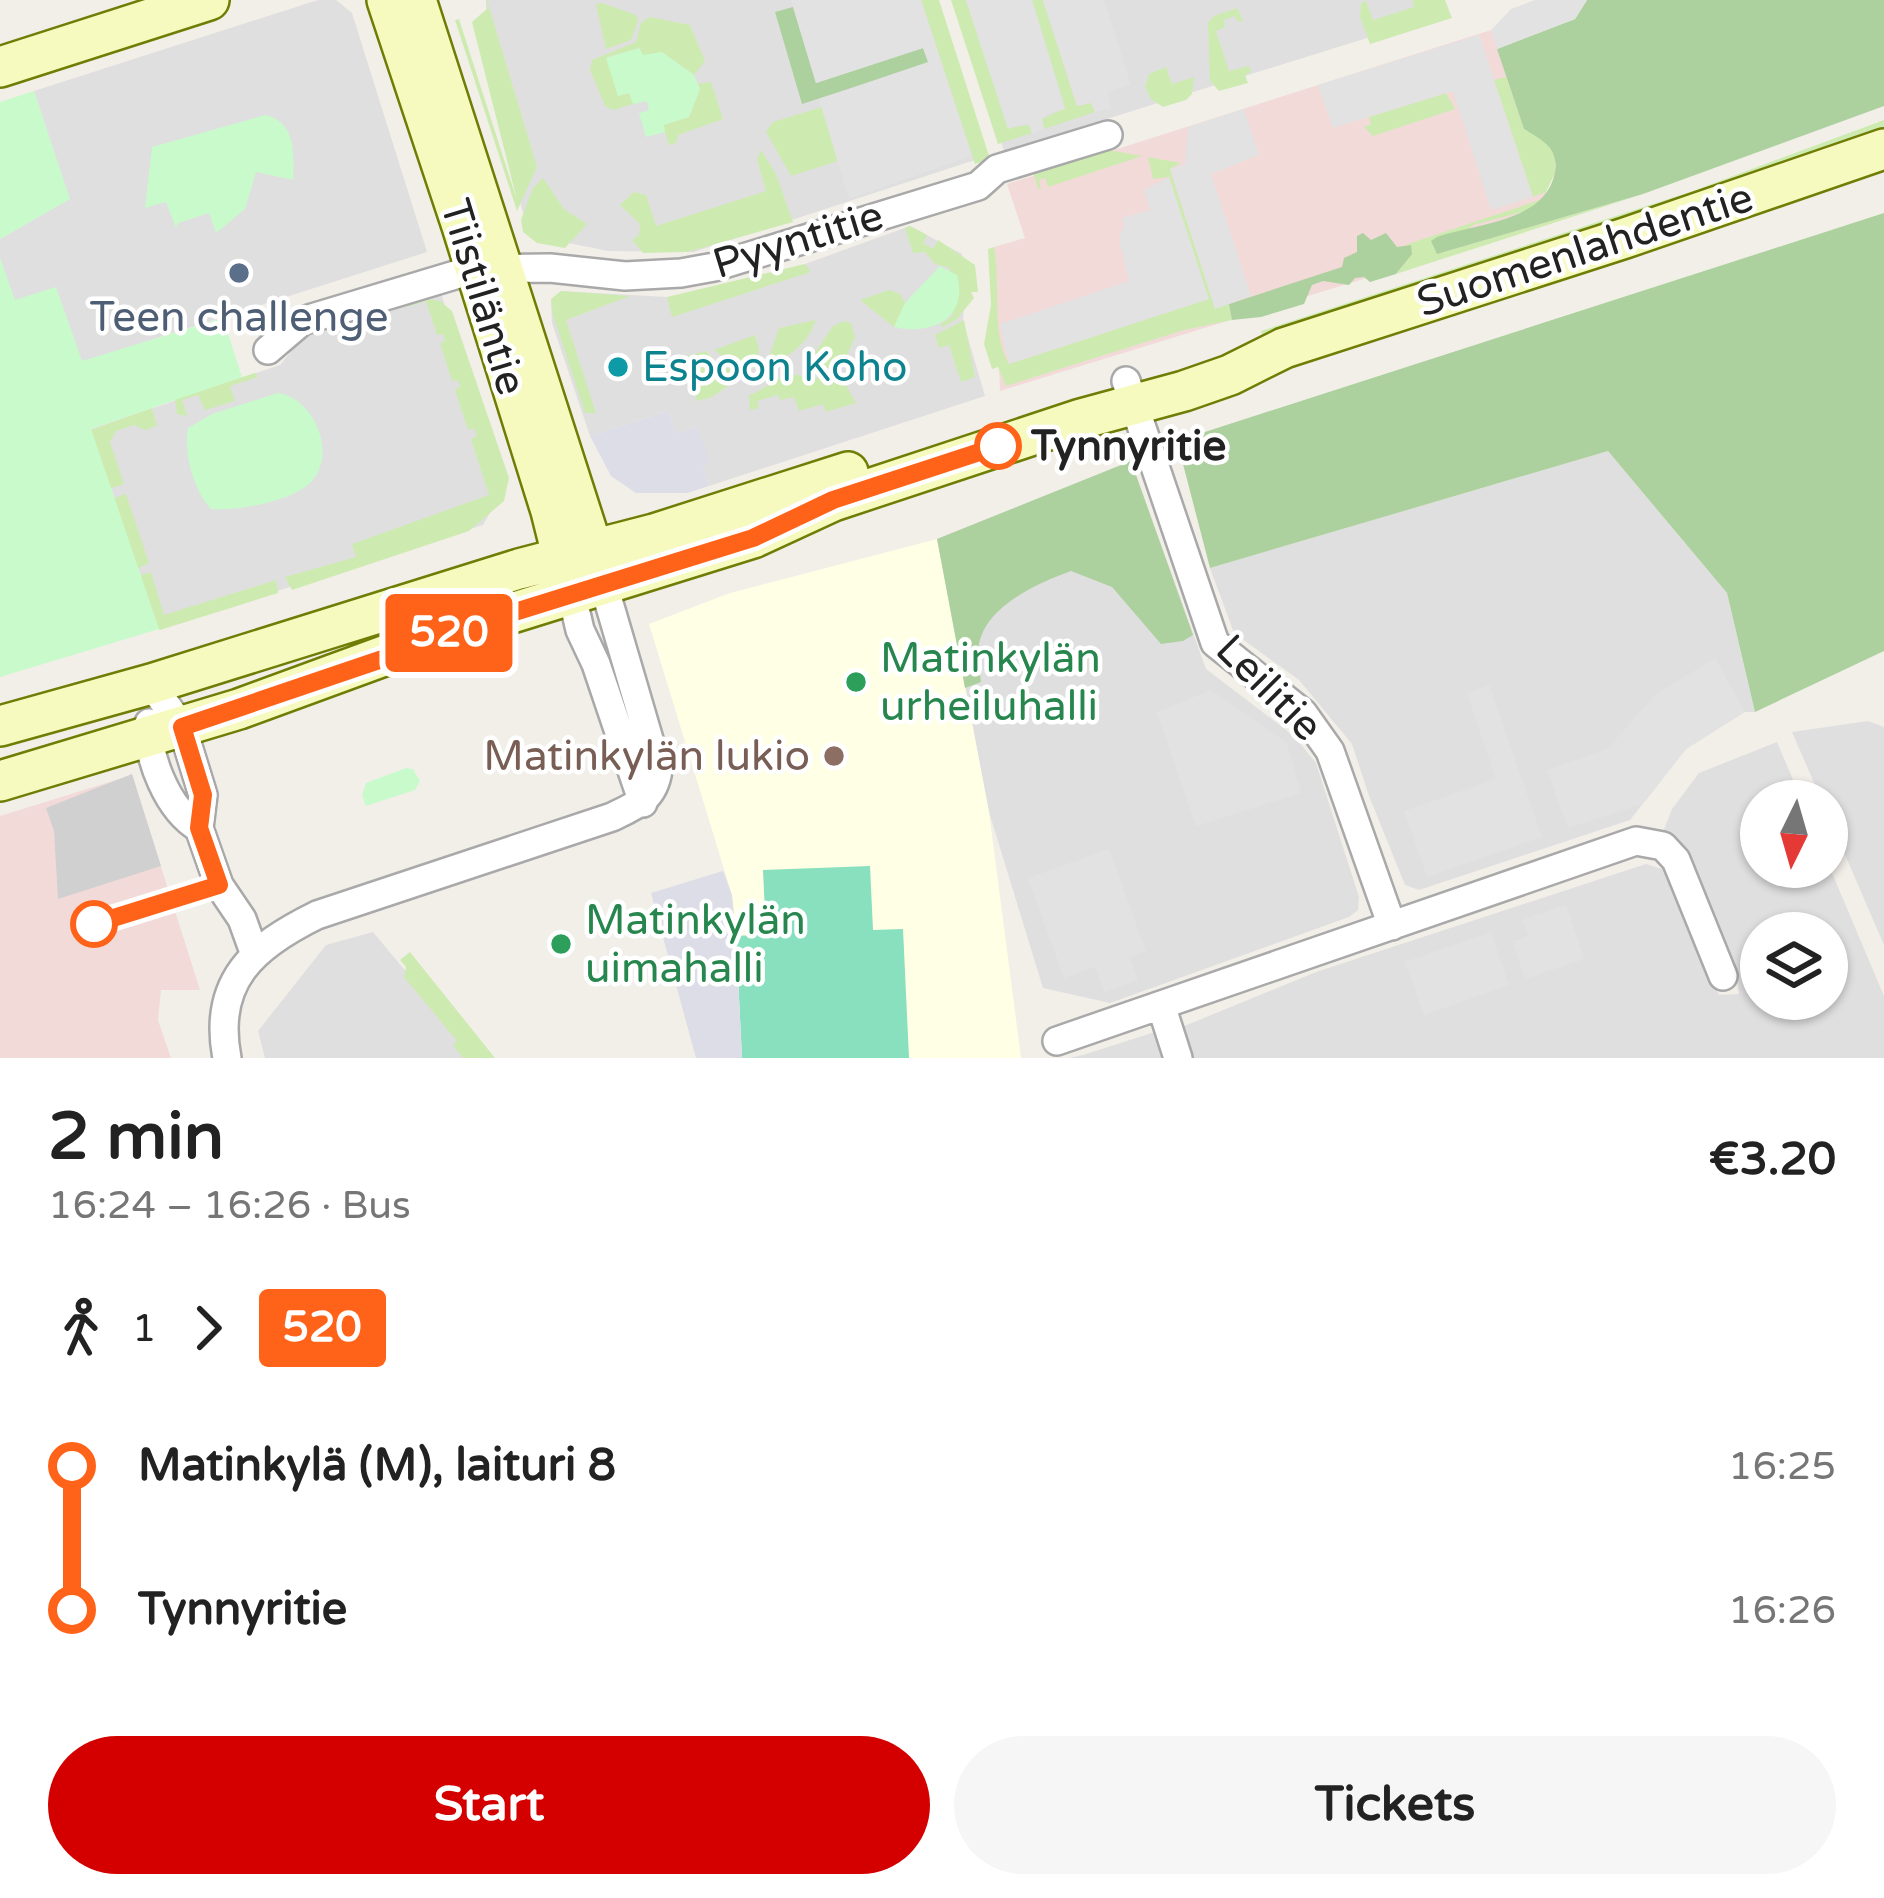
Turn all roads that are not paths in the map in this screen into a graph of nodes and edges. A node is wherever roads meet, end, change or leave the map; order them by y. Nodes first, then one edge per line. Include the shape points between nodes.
1 (209, 0) edge
2 (387, 0) edge
3 (416, 0) edge
4 (0, 67) edge
5 (1108, 135) dead end
6 (1884, 149) edge
7 (489, 269) junction
8 (268, 350) dead end
9 (1130, 394) junction
10 (583, 573) junction
11 (152, 685) junction
12 (0, 726) edge
13 (165, 732) junction
14 (0, 782) edge
15 (1392, 926) junction
16 (255, 955) junction
17 (1723, 976) dead end
18 (1161, 1005) junction
19 (1057, 1041) dead end
20 (227, 1058) edge
21 (1178, 1058) edge

1 - 4 main road
2 - 7 main road, Tiistiläntie
3 - 7 main road, Tiistiläntie
5 - 7 street, Pyyntitie via 997,169 978,186 714,267 625,276
6 - 9 main road, Suomenlahdentie via 1284,348 1230,375
7 - 8 street, Pyyntitie via 302,321
7 - 10 main road, Tiistiläntie
9 - 10 main road, Suomenlahdentie via 1082,419 833,500 753,538
9 - 15 street, Leilitie via 1215,643 1319,730
10 - 11 main road, Suomenlahdentie
10 - 13 main road, Suomenlahdentie via 400,653
10 - 16 street via 580,630 643,802 317,915
11 - 12 main road, Suomenlahdentie
11 - 13 street
13 - 14 main road, Suomenlahdentie
13 - 16 street via 203,795 199,828
15 - 17 street via 1648,842 1676,860
15 - 18 street
16 - 20 street via 229,993
18 - 19 street
18 - 21 street

